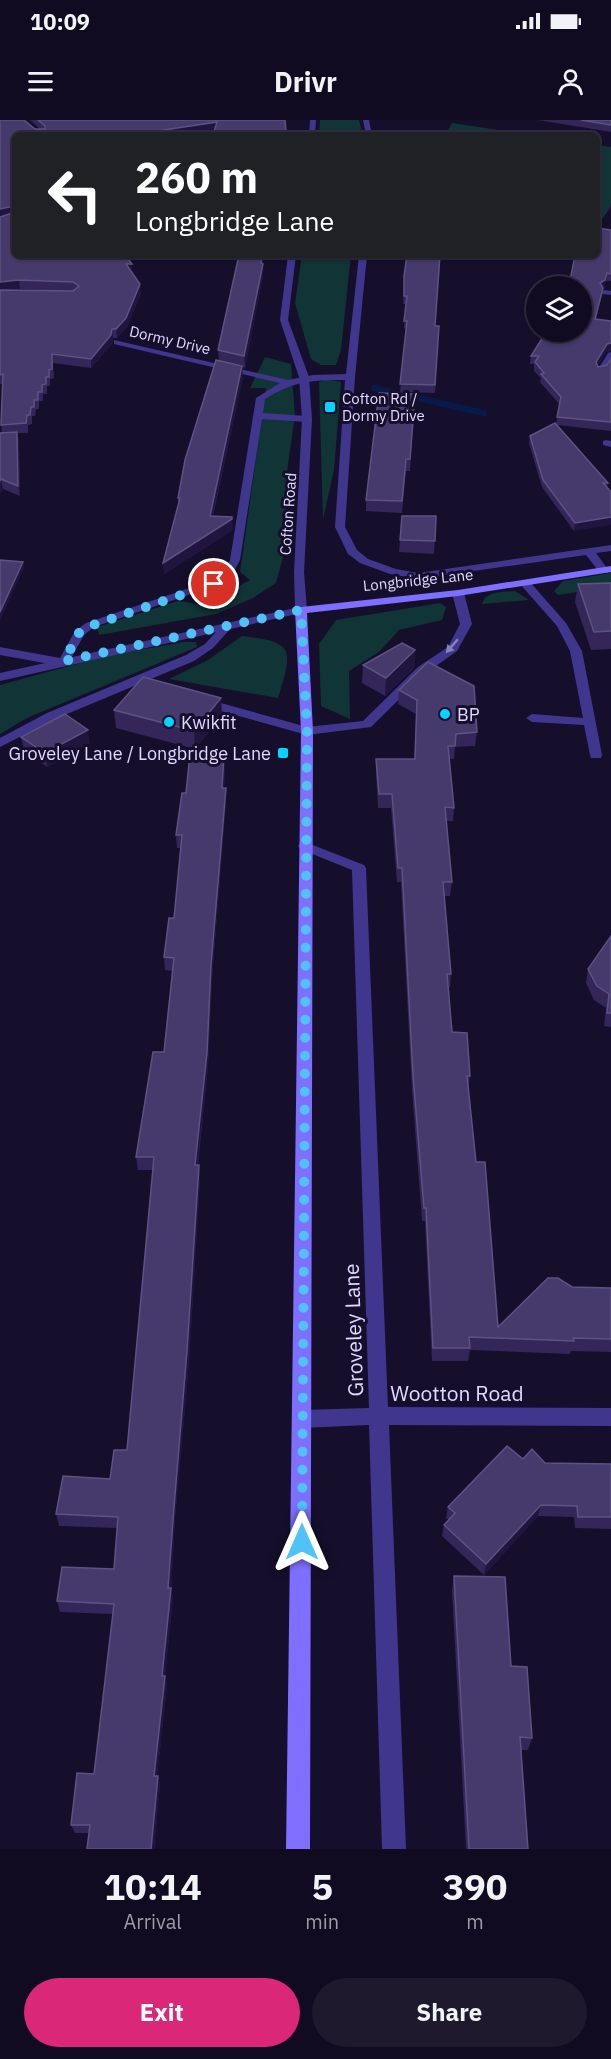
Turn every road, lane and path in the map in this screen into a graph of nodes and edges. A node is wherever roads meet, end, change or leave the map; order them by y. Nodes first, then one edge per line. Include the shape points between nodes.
1 (292, 258) edge
2 (360, 258) edge
3 (117, 342) edge
4 (611, 356) edge
5 (601, 371) edge
6 (304, 377) junction
7 (350, 377) junction
8 (286, 382) junction
9 (258, 416) junction
10 (307, 419) junction
11 (611, 548) edge
12 (589, 550) junction
13 (607, 570) edge
14 (526, 584) junction
15 (458, 593) junction
16 (301, 610) junction
17 (228, 625) junction
18 (0, 651) edge
19 (63, 662) junction
20 (0, 677) edge
21 (134, 682) junction
22 (155, 688) edge
23 (187, 698) edge
24 (532, 718) dead end
25 (589, 722) junction
26 (307, 731) junction
27 (0, 743) edge
28 (596, 755) dead end
29 (305, 846) junction
30 (379, 1416) junction
31 (611, 1417) edge
32 (302, 1419) junction
33 (298, 1849) edge
34 (394, 1849) edge

1 - 6 street, Cofton Road via 284,320
2 - 7 street
3 - 8 street, Dormy Drive
4 - 5 street
6 - 7 street
6 - 8 street
6 - 10 street, Cofton Road
7 - 12 street, Longbridge Lane via 340,527 352,552 364,561 418,576
8 - 9 street via 261,398
9 - 10 street
9 - 19 street via 235,560 228,573 214,584 90,626 79,633
10 - 16 street, Cofton Road via 299,572
11 - 12 street, Longbridge Lane
12 - 13 street
13 - 14 main road, Longbridge Lane
14 - 15 main road, Longbridge Lane
14 - 25 street via 562,626 576,651
15 - 16 main road, Longbridge Lane
15 -> 26 street via 466,624 453,649 422,670 367,724
16 - 17 street, Longbridge Lane
16 - 26 main road
17 - 19 street, Longbridge Lane
17 - 21 street via 209,646 190,658
18 - 19 street
19 - 20 street, Longbridge Lane
21 - 22 street
21 - 27 street via 51,716
23 - 26 street
24 - 25 street
25 - 28 street
26 - 29 main road
29 - 30 street, Groveley Lane via 359,868
29 - 32 main road
30 - 31 street, Wootton Road
30 - 32 street, Wootton Road
30 - 34 street, Groveley Lane
32 - 33 main road

